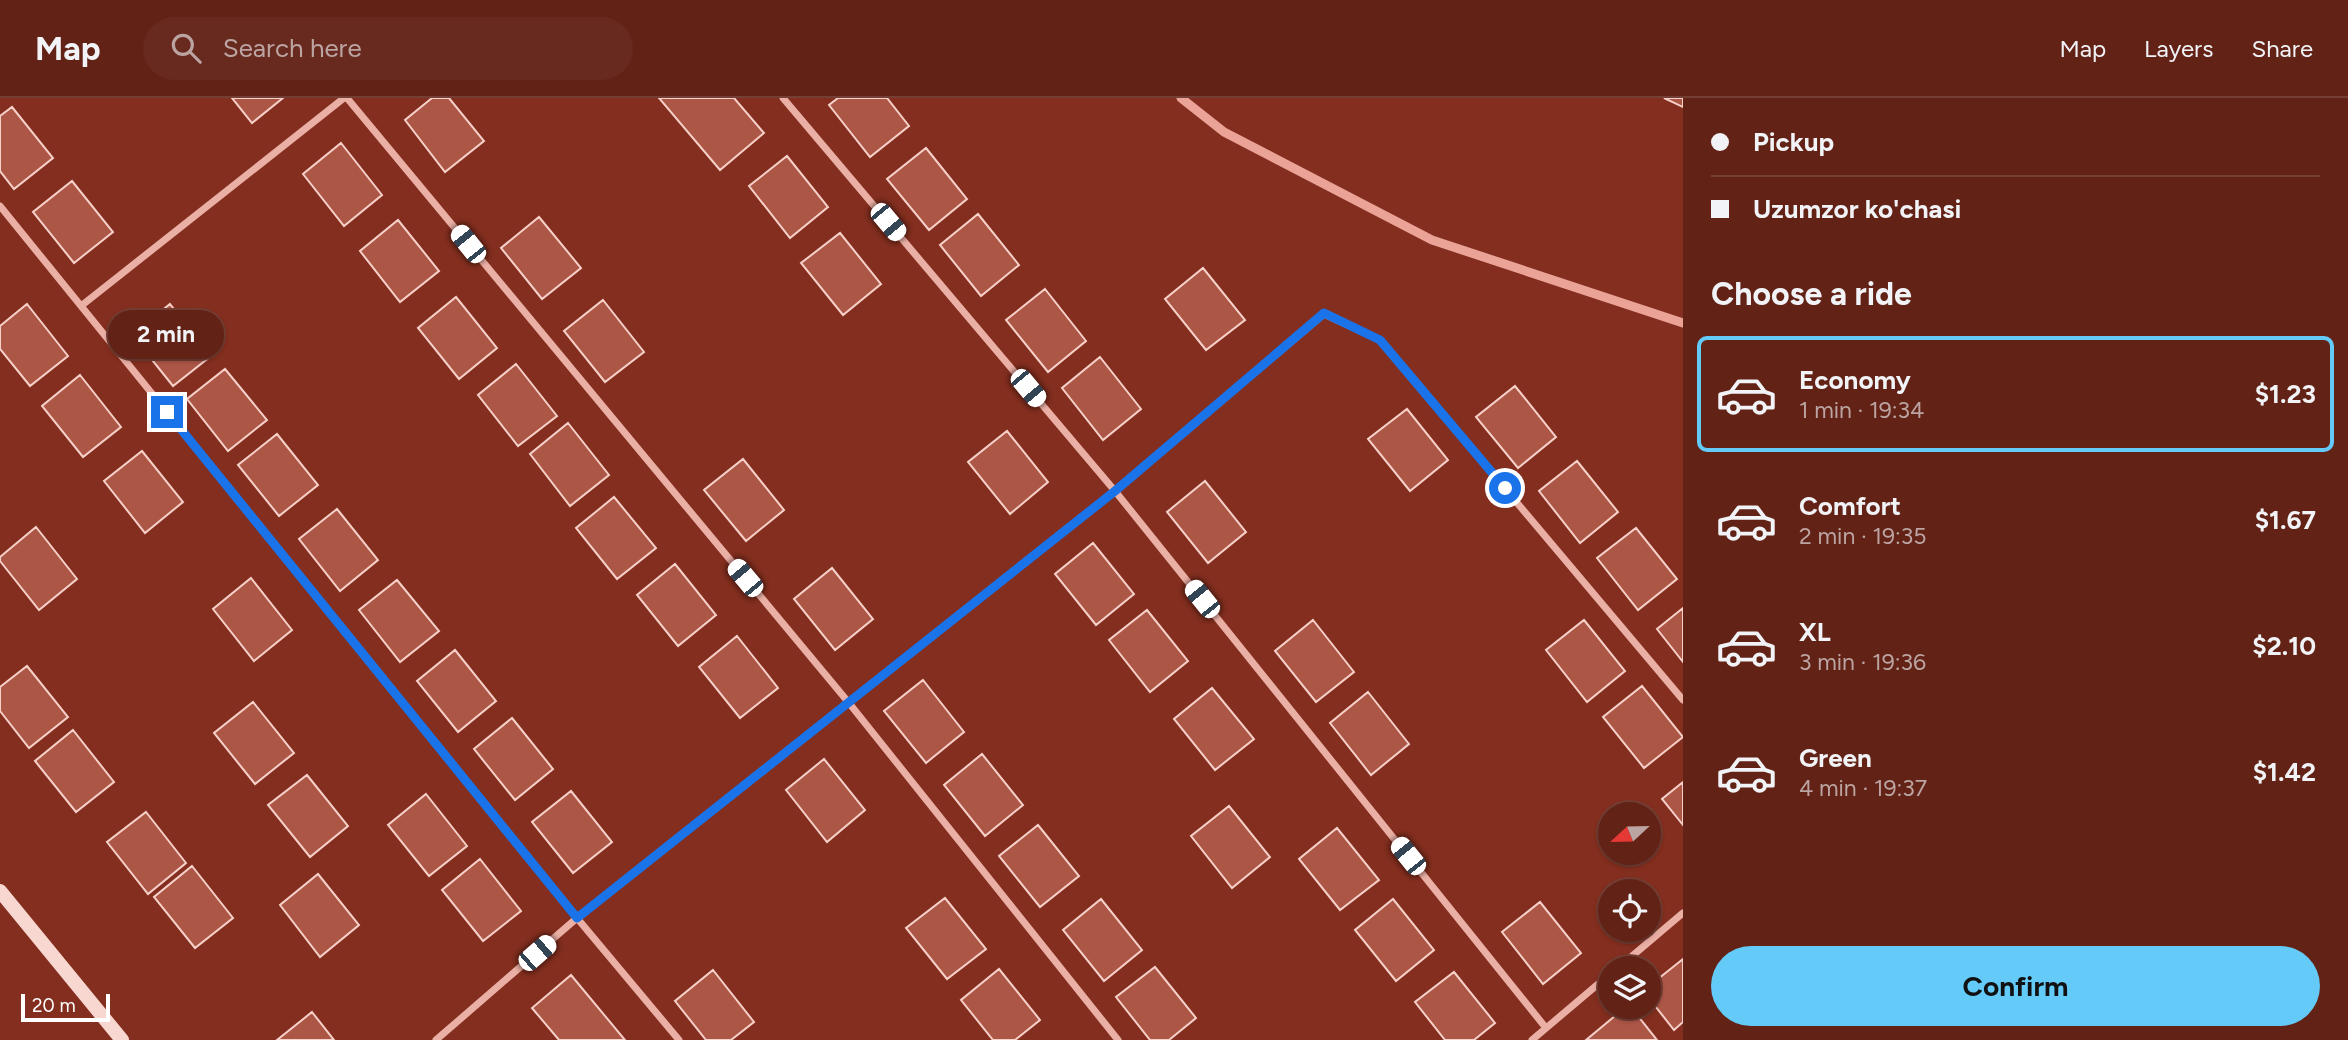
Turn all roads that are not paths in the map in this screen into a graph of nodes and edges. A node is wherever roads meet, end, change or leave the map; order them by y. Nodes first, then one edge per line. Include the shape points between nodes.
1 (346, 98) edge
2 (783, 98) edge
3 (0, 206) edge
4 (81, 306) junction
5 (1115, 491) junction
6 (1683, 700) edge
7 (849, 703) junction
8 (0, 891) edge
9 (1683, 913) edge
10 (577, 918) junction
11 (1632, 956) edge
12 (1598, 984) edge
13 (1546, 1028) junction
14 (122, 1040) edge
15 (436, 1040) edge
16 (679, 1040) edge
17 (1118, 1040) edge
18 (1532, 1040) edge

1 - 4 street
1 - 7 street
2 - 5 street
3 - 4 street
4 - 10 street
5 - 6 street via 1324,313 1380,340
5 - 7 street
5 - 13 street
7 - 10 street
7 - 17 street
8 - 14 main road
9 - 11 street
10 - 15 street
10 - 16 street
12 - 13 street
13 - 18 street

